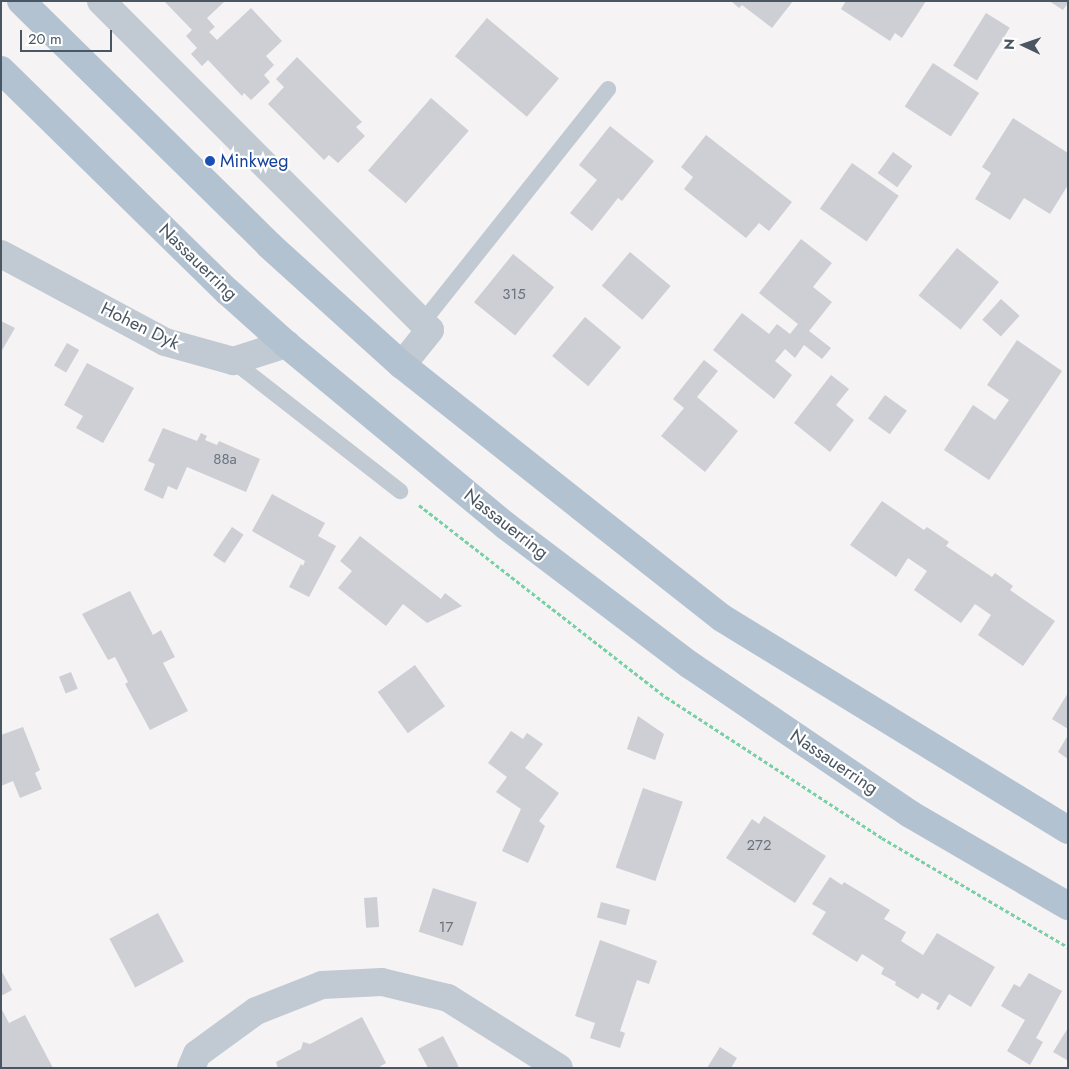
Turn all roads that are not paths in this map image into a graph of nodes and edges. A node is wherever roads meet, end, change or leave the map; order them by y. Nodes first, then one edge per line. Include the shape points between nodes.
1 (21, 1) edge
2 (101, 1) edge
3 (1, 70) edge
4 (608, 88) dead end
5 (1, 254) edge
6 (426, 327) junction
7 (286, 344) junction
8 (233, 362) junction
9 (402, 365) junction
10 (400, 491) dead end
11 (1068, 830) edge
12 (1068, 906) edge
13 (191, 1068) edge
14 (559, 1068) edge

1 - 9 main road via 269,245
2 - 6 street
3 - 7 main road, Nassauerring via 228,292
4 - 6 lane
5 - 8 street, Hohen Dyk via 165,342
6 - 9 street
7 - 8 street
7 - 12 main road, Nassauerring via 506,526 690,665 910,814
8 - 10 lane
9 - 11 main road via 722,618
13 - 14 street via 197,1054 256,1011 322,985 382,982 448,998

